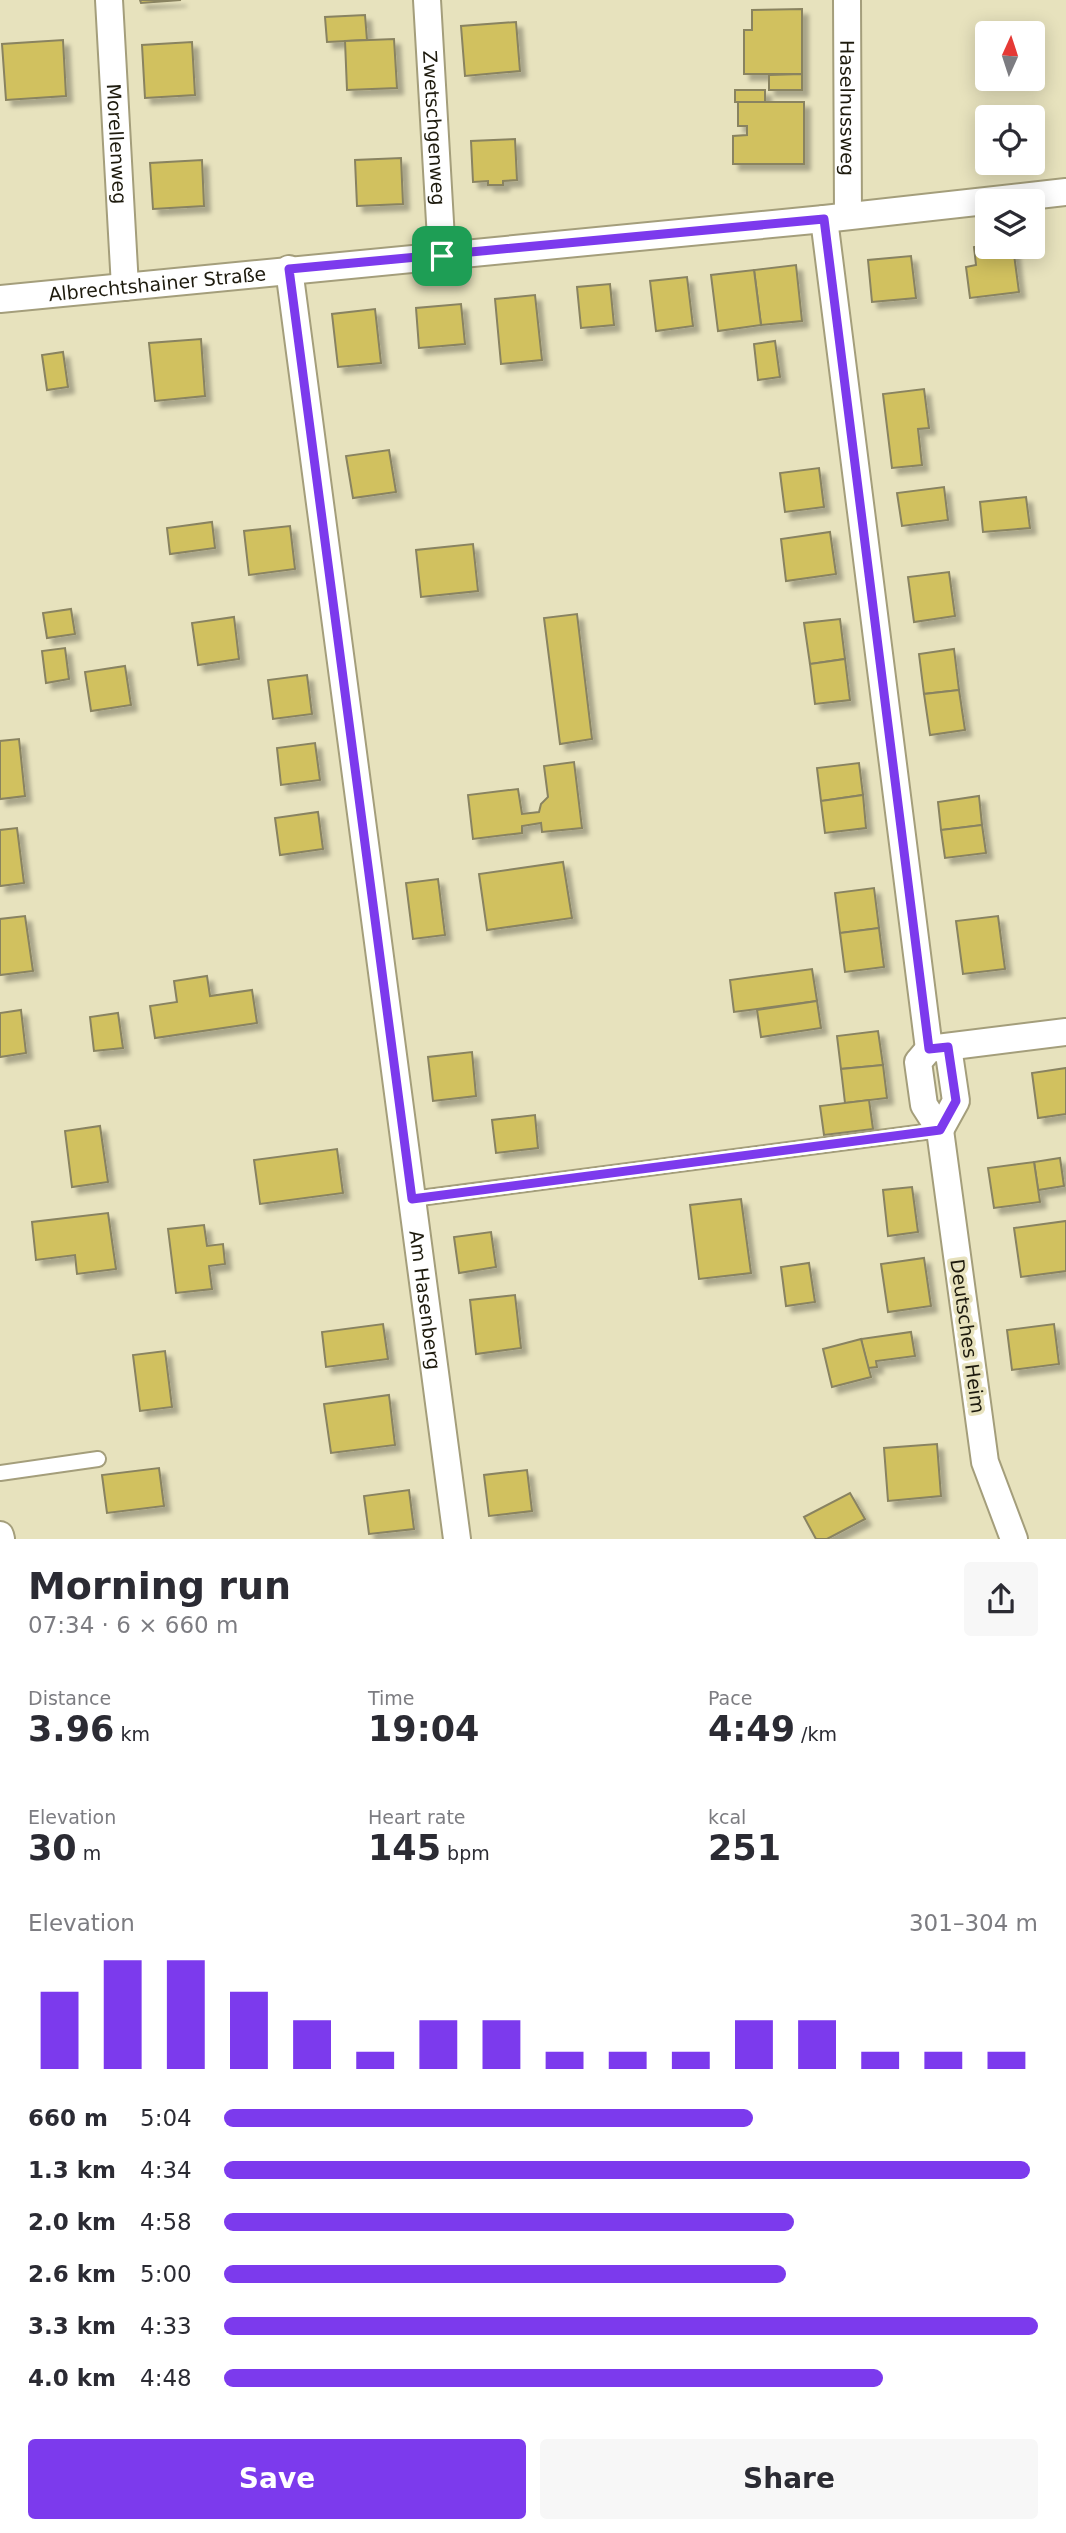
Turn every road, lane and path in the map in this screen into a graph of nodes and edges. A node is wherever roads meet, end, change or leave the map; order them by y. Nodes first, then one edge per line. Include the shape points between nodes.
1 (109, 0) edge
2 (427, 0) edge
3 (846, 0) edge
4 (1066, 192) edge
5 (836, 217) junction
6 (442, 256) junction
7 (289, 269) junction
8 (125, 287) junction
9 (0, 299) edge
10 (1066, 1032) edge
11 (938, 1048) junction
12 (940, 1130) junction
13 (412, 1199) junction
14 (98, 1459) dead end
15 (0, 1473) edge
16 (457, 1539) edge
17 (1014, 1539) edge

1 - 8 street, Morellenweg
2 - 6 street, Zwetschgenweg
3 - 5 street, Haselnussweg
4 - 5 street, Albrechtshainer Straße
5 - 6 street, Albrechtshainer Straße
5 - 11 street, Deutsches Heim
6 - 7 street, Albrechtshainer Straße
7 - 8 street, Albrechtshainer Straße
7 - 13 street, Am Hasenberg
8 - 9 street, Albrechtshainer Straße
10 - 11 street
11 - 12 street, Deutsches Heim via 918,1062 924,1105
12 - 13 lane
12 - 17 street, Deutsches Heim via 985,1462
13 - 16 street, Am Hasenberg
14 - 15 lane

